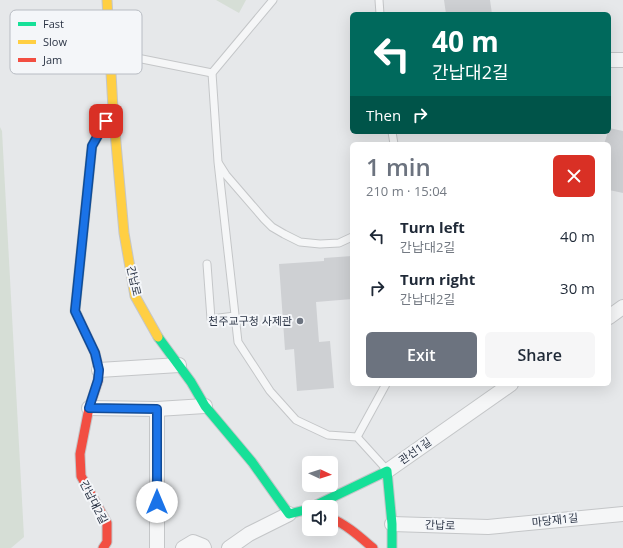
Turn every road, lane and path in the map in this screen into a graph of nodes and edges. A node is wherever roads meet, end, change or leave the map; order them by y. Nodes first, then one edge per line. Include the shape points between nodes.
1 (107, 0) edge
2 (273, 0) edge
3 (379, 0) edge
4 (108, 10) edge
5 (380, 12) edge
6 (142, 59) edge
7 (611, 60) edge
8 (623, 60) edge
9 (212, 73) junction
10 (111, 74) edge
11 (113, 108) junction
12 (218, 162) junction
13 (350, 238) edge
14 (207, 264) dead end
15 (623, 307) edge
16 (235, 316) junction
17 (611, 316) edge
18 (178, 365) junction
19 (99, 370) junction
20 (385, 386) edge
21 (508, 386) edge
22 (205, 406) junction
23 (89, 408) junction
24 (157, 409) junction
25 (357, 438) junction
26 (387, 471) junction
27 (327, 500) edge
28 (302, 511) edge
29 (289, 514) junction
30 (623, 514) edge
31 (338, 521) edge
32 (392, 524) junction
33 (488, 527) joint
34 (103, 548) edge
35 (157, 548) edge
36 (183, 548) edge
37 (204, 548) edge
38 (229, 548) edge
39 (373, 548) edge
40 (392, 548) edge

1 - 4 street, 간납로
2 - 9 lane
3 - 5 lane
6 - 9 lane
7 - 8 street
9 - 12 lane
10 - 11 street, 간납로
11 - 18 street, 간납로 via 124,233 136,296 155,333
11 - 19 street, 간납대2길 via 92,146 75,311 95,353
12 - 13 lane via 264,219 284,234 300,242 320,244
12 - 16 lane
14 - 16 lane via 211,319
15 - 17 street
16 - 25 lane via 238,342 270,391 296,420 328,435
18 - 19 street
18 - 22 street, 간납로
19 - 23 street, 간납대2길
20 - 25 lane
21 - 26 street, 관선1길
22 - 24 street
22 - 29 street, 간납로 via 252,462
23 - 24 street
23 - 34 street, 간납대2길 via 80,454 81,476 107,523 107,542
24 - 35 street
25 - 26 lane
26 - 27 street, 관선1길
26 - 32 street
28 - 29 street, 관선1길
29 - 38 street via 249,534
30 - 33 street, 마당재1길
31 - 39 street
32 - 33 street, 간납로
32 - 40 street
36 - 37 street via 193,542

